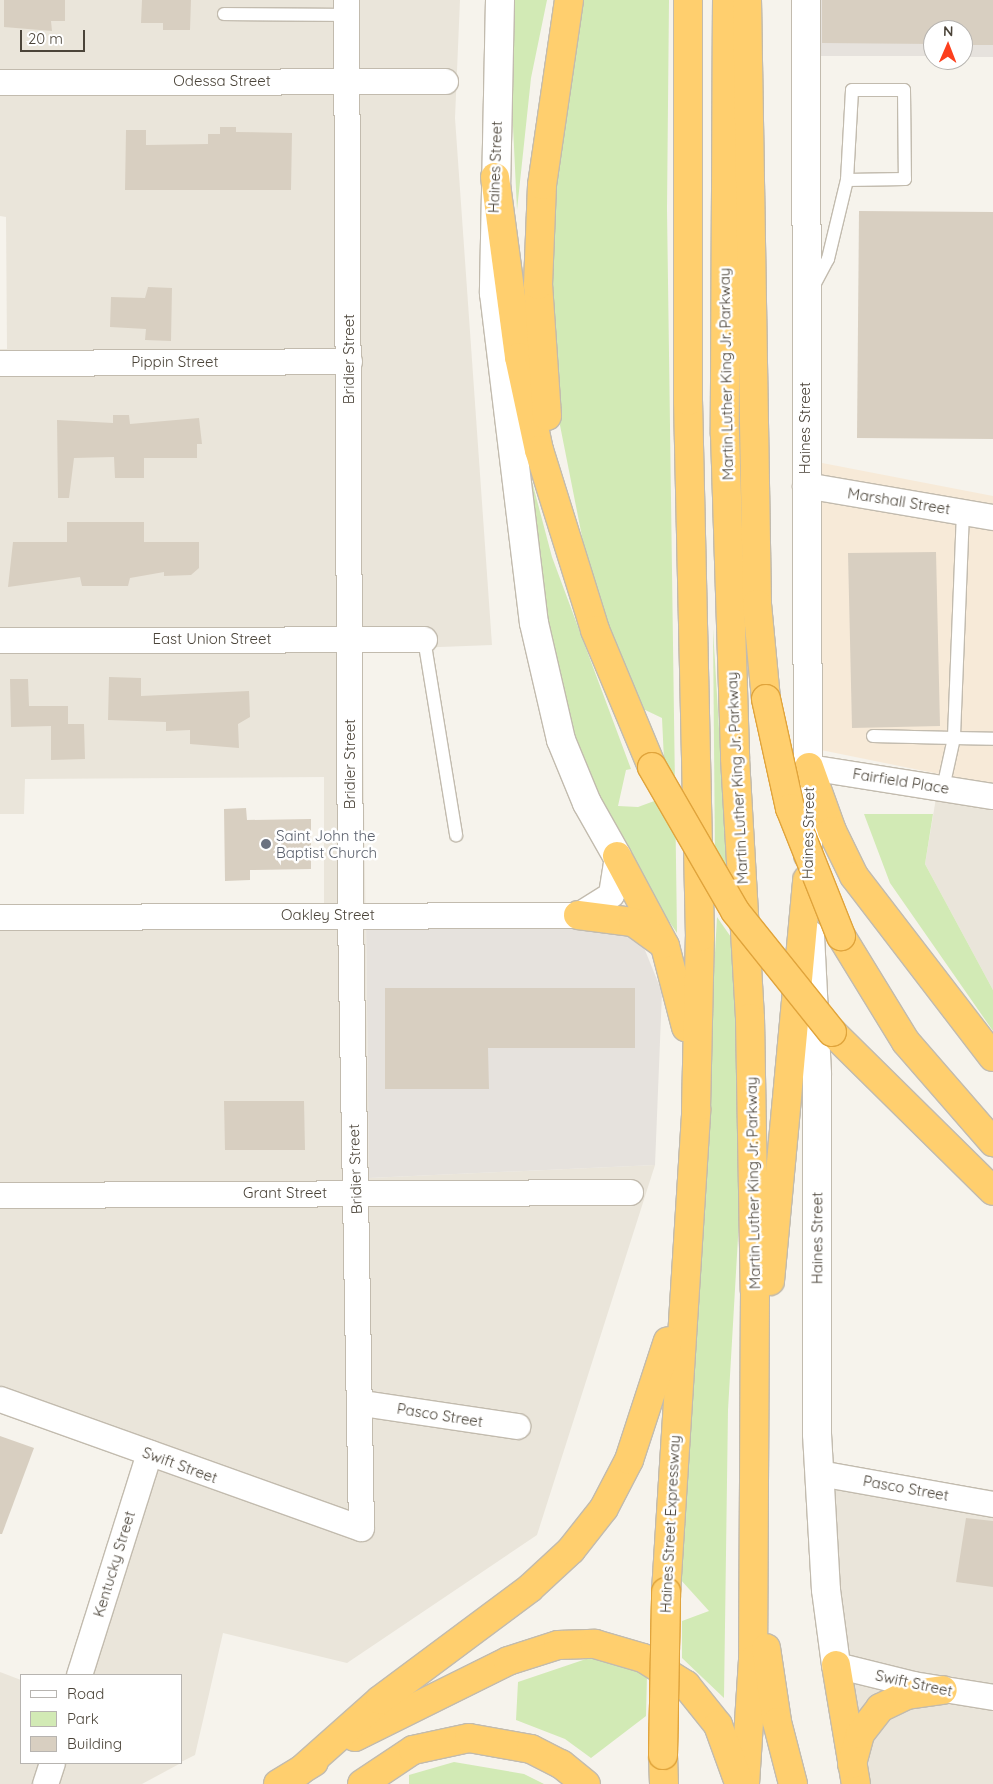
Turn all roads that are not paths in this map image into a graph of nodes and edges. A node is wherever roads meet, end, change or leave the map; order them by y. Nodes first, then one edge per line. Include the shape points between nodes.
1 (500, 0) edge
2 (569, 0) edge
3 (688, 0) edge
4 (727, 0) edge
5 (747, 0) edge
6 (806, 0) edge
7 (346, 8) edge
8 (224, 14) dead end
9 (346, 80) junction
10 (445, 81) dead end
11 (0, 82) edge
12 (494, 178) junction
13 (847, 180) junction
14 (806, 302) junction
15 (349, 361) junction
16 (0, 363) edge
17 (805, 486) junction
18 (963, 512) junction
19 (993, 517) edge
20 (574, 570) junction
21 (349, 638) junction
22 (424, 639) joint
23 (0, 640) edge
24 (873, 736) dead end
25 (954, 738) junction
26 (993, 739) edge
27 (809, 767) junction
28 (943, 788) junction
29 (993, 796) edge
30 (456, 835) dead end
31 (617, 856) junction
32 (807, 880) junction
33 (350, 915) junction
34 (578, 915) junction
35 (0, 916) edge
36 (665, 946) junction
37 (993, 1057) edge
38 (696, 1108) junction
39 (993, 1142) edge
40 (993, 1191) edge
41 (355, 1192) junction
42 (630, 1192) dead end
43 (0, 1195) edge
44 (686, 1264) junction
45 (0, 1399) edge
46 (362, 1403) junction
47 (517, 1426) dead end
48 (753, 1439) junction
49 (149, 1454) junction
50 (818, 1473) junction
51 (993, 1504) edge
52 (362, 1528) joint
53 (753, 1557) junction
54 (753, 1660) junction
55 (836, 1665) junction
56 (80, 1674) edge
57 (943, 1690) junction
58 (993, 1697) edge
59 (52, 1764) edge
60 (854, 1774) edge
61 (289, 1778) edge
62 (45, 1784) edge
63 (362, 1784) edge
64 (586, 1784) edge
65 (664, 1784) edge
66 (740, 1784) edge
67 (745, 1784) edge
68 (758, 1784) edge
69 (793, 1784) edge

1 - 12 street, Haines Street
2 - 20 highway via 542,185 538,285 549,442
3 - 38 highway via 688,401 700,937
4 - 48 highway, Martin Luther King Jr. Parkway via 725,434 735,758 750,1018
5 - 39 highway, bridge via 757,604 766,699 792,816 841,936 906,1042
6 - 14 street, Haines Street
7 - 8 lane
7 - 9 street, Bridier Street
9 - 10 street, Odessa Street
9 - 11 street, Odessa Street
9 - 15 street, Bridier Street
12 - 20 highway via 519,357 539,450
12 - 31 street, Haines Street via 498,340 540,656 561,740 588,803
13 - 13 lane via 852,90 904,90 905,178
13 - 14 lane via 828,259
14 - 17 street, Haines Street
15 - 16 street, Pippin Street
15 - 21 street, Bridier Street
17 - 18 street, Marshall Street
17 - 27 street, Haines Street
18 - 19 street, Marshall Street
18 - 25 lane
20 - 40 highway, bridge via 652,767 735,910 832,1032
21 - 22 street, East Union Street
21 - 23 street, East Union Street
21 - 33 street, Bridier Street
22 - 30 lane
24 - 25 lane
25 - 26 lane
25 - 28 lane
27 - 28 street, Fairfield Place
27 - 32 street, Haines Street
27 - 37 highway via 832,831 854,876
28 - 29 street, Fairfield Place
31 - 34 street via 611,894
31 - 36 highway
32 - 48 highway
32 - 50 street, Haines Street via 817,1075
33 - 34 street, Oakley Street
33 - 35 street, Oakley Street
33 - 41 street, Bridier Street
34 - 36 highway via 633,922
36 - 38 highway via 682,1002
38 - 44 highway
41 - 42 street, Grant Street
41 - 43 street, Grant Street
41 - 46 street, Bridier Street
44 - 61 highway via 644,1425 621,1476 593,1522 530,1588 386,1695
44 - 65 highway, Haines Street Expressway, bridge via 666,1592
45 - 49 street, Swift Street
46 - 47 street, Pasco Street
46 - 52 street, Bridier Street
48 - 53 highway, Martin Luther King Jr. Parkway
49 - 52 street, Swift Street
49 - 56 street, Kentucky Street
50 - 51 street, Pasco Street
50 - 55 street, Haines Street
53 - 54 highway
53 - 69 highway via 775,1713
54 - 67 highway
54 - 68 highway
55 - 57 street, Swift Street
55 - 60 highway
57 - 58 street, Swift Street
57 - 60 highway via 907,1695 880,1708 864,1727
59 - 62 street
61 - 66 highway via 396,1714 474,1676 545,1648 582,1644 631,1653 676,1676 718,1725
63 - 64 highway via 413,1750 469,1738 531,1749

